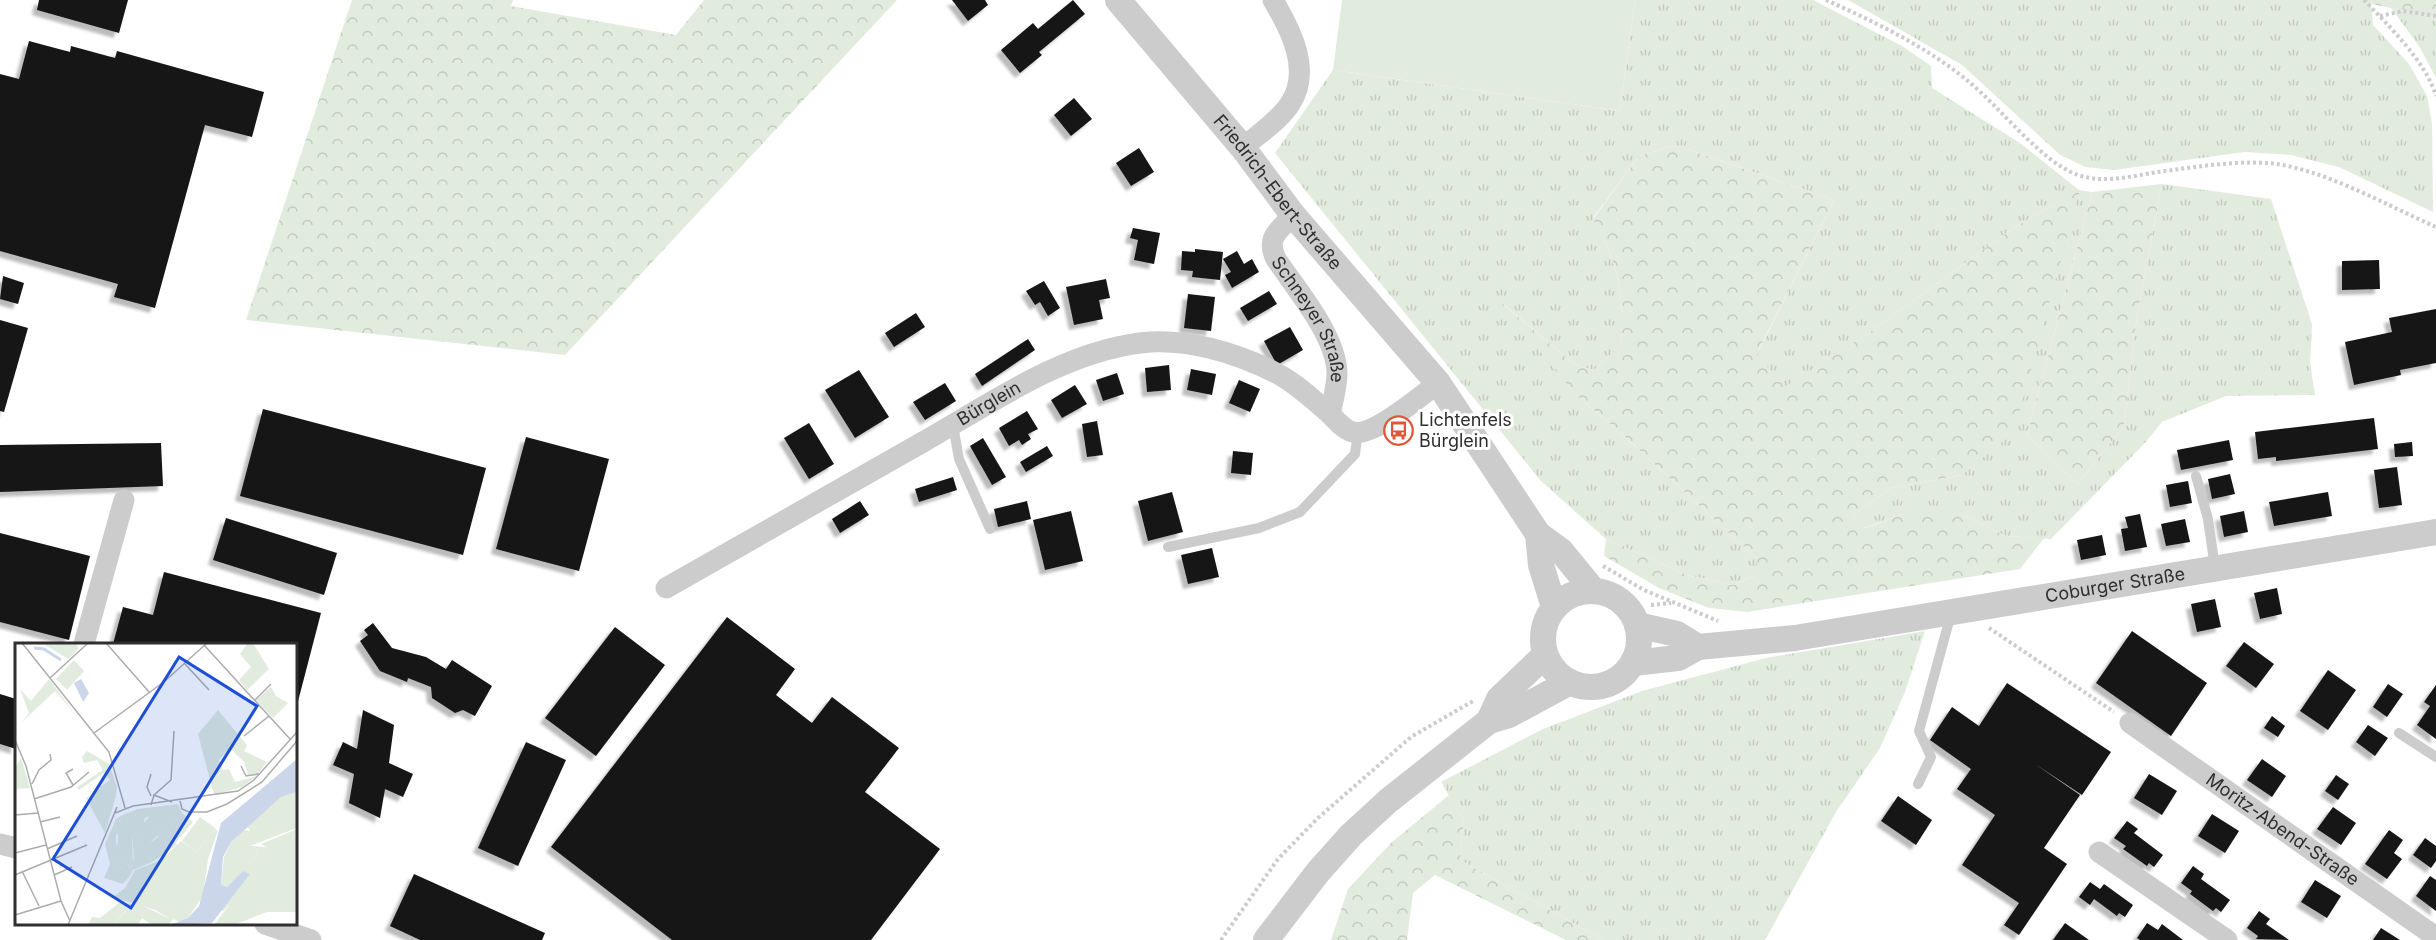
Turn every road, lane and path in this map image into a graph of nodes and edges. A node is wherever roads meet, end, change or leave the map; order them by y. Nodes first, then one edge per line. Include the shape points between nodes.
1 (1118, 0) edge
2 (1273, 0) edge
3 (1826, 0) edge
4 (2364, 0) edge
5 (2436, 15) edge
6 (2380, 16) junction
7 (2436, 96) edge
8 (1243, 148) junction
9 (1293, 215) junction
10 (2436, 227) edge
11 (1438, 383) junction
12 (1330, 414) junction
13 (953, 425) junction
14 (1358, 432) junction
15 (2196, 476) dead end
16 (124, 500) dead end
17 (990, 529) dead end
18 (2436, 532) edge
19 (1538, 534) junction
20 (1168, 548) dead end
21 (1601, 565) dead end
22 (2215, 568) junction
23 (666, 588) dead end
24 (1593, 590) junction
25 (1554, 607) junction
26 (1957, 611) junction
27 (1727, 621) dead end
28 (1637, 625) junction
29 (85, 643) edge
30 (1698, 647) junction
31 (1545, 655) junction
32 (1630, 667) junction
33 (1570, 682) junction
34 (1477, 699) dead end
35 (1489, 721) junction
36 (2130, 723) joint
37 (2399, 733) dead end
38 (2436, 757) edge
39 (1918, 784) dead end
40 (0, 844) edge
41 (15, 848) edge
42 (2099, 852) dead end
43 (268, 925) edge
44 (2436, 937) edge
45 (311, 940) edge
46 (1221, 940) edge
47 (1266, 940) edge
48 (2227, 940) edge

1 - 8 street, Friedrich-Ebert-Straße
2 - 8 street via 1299,61 1297,92 1289,105
3 - 10 path via 1952,68 1988,97 2048,158 2080,176 2110,180 2236,163 2296,167
4 - 6 path
5 - 6 path via 2403,11
6 - 7 path via 2417,61
8 - 9 street, Friedrich-Ebert-Straße
9 - 11 street, Friedrich-Ebert-Straße
9 - 12 street, Schneyer Straße via 1272,238 1271,247 1320,325 1334,356 1337,374
11 - 14 street via 1387,420
11 - 19 street, Friedrich-Ebert-Straße
12 - 13 street, Bürglein via 1277,374 1250,362 1182,344 1142,342 1075,360
12 - 14 street, Schneyer Straße via 1345,428
13 - 17 lane via 959,459
13 - 23 street, Bürglein
14 - 20 lane via 1356,454 1300,512 1259,528
15 - 22 lane via 2208,519
16 - 29 street
18 - 22 street, Coburger Straße
19 - 24 street via 1561,552
19 - 25 street via 1541,565
21 - 27 path via 1684,609 1715,621
22 - 26 street, Coburger Straße
24 - 25 street via 1572,594
24 - 28 street via 1617,598 1627,606
25 - 31 street via 1544,627
26 - 30 street, Coburger Straße via 1795,638
26 - 36 path
26 - 39 lane via 1919,731 1931,757
28 - 30 street via 1677,634
28 - 32 street via 1639,646
30 - 32 street, Coburger Straße via 1678,658
31 - 33 street via 1555,671
31 - 35 street via 1499,699
32 - 33 street via 1618,679 1600,686
33 - 35 street via 1509,715
34 - 46 path via 1411,738 1318,818 1278,859
35 - 47 street via 1351,835 1317,872
36 - 44 street, Moritz-Abend-Straße
37 - 38 lane
40 - 41 street
42 - 48 street
43 - 45 street

